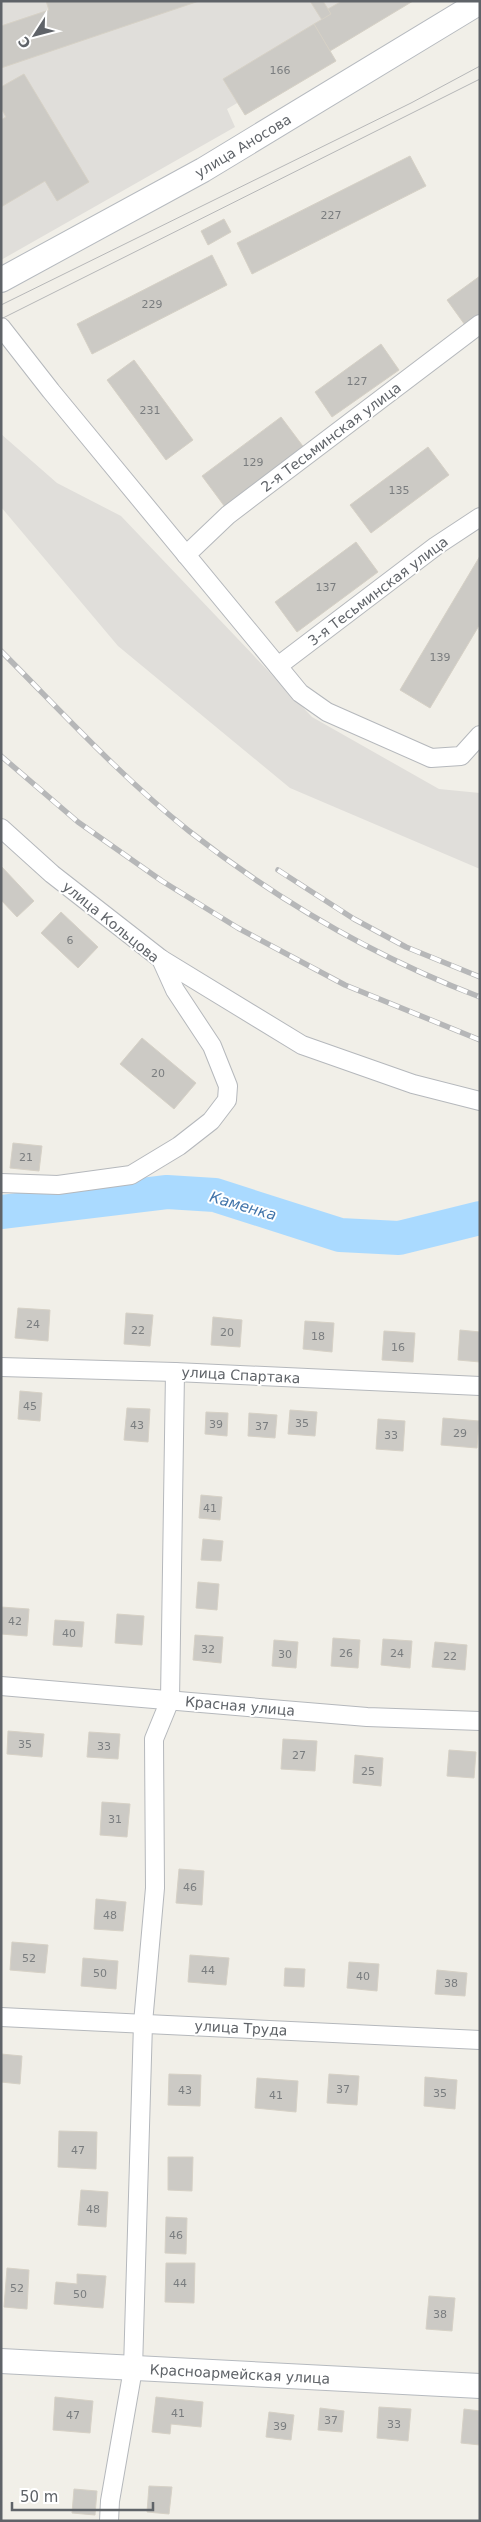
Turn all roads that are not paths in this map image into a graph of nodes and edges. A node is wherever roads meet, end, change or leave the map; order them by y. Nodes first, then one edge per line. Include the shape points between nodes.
1 (480, 2) edge
2 (1, 280) edge
3 (480, 324) edge
4 (1, 327) edge
5 (480, 517) edge
6 (186, 555) junction
7 (278, 666) junction
8 (480, 734) edge
9 (1, 828) edge
10 (161, 959) junction
11 (480, 1101) edge
12 (1, 1183) edge
13 (1, 1368) edge
14 (175, 1372) junction
15 (480, 1386) edge
16 (1, 1686) edge
17 (170, 1700) junction
18 (480, 1721) edge
19 (1, 2016) edge
20 (143, 2023) junction
21 (480, 2040) edge
22 (1, 2361) edge
23 (133, 2369) junction
24 (480, 2386) edge
25 (108, 2521) edge

1 - 2 main road, улица Аносова via 203,170
3 - 6 street, 2-я Тесьминская улица via 228,515
4 - 6 street
5 - 7 street, 3-я Тесьминская улица via 436,546
6 - 7 street
7 - 8 street via 300,693 327,712 432,758 461,756
9 - 10 street, улица Кольцова via 52,874
10 - 11 street via 302,1045 413,1084
10 - 12 street, улица Кольцова via 175,990 212,1046 228,1086 227,1100 211,1121 179,1146 131,1175 58,1185
13 - 14 street, улица Спартака
14 - 15 street, улица Спартака
14 - 17 street
16 - 17 street, Красная улица
17 - 18 street, Красная улица via 367,1717
17 - 20 street via 154,1739 155,1888
19 - 20 street, улица Труда
20 - 21 street, улица Труда
20 - 23 street
22 - 23 main road, Красноармейская улица
23 - 24 main road, Красноармейская улица
23 - 25 street

